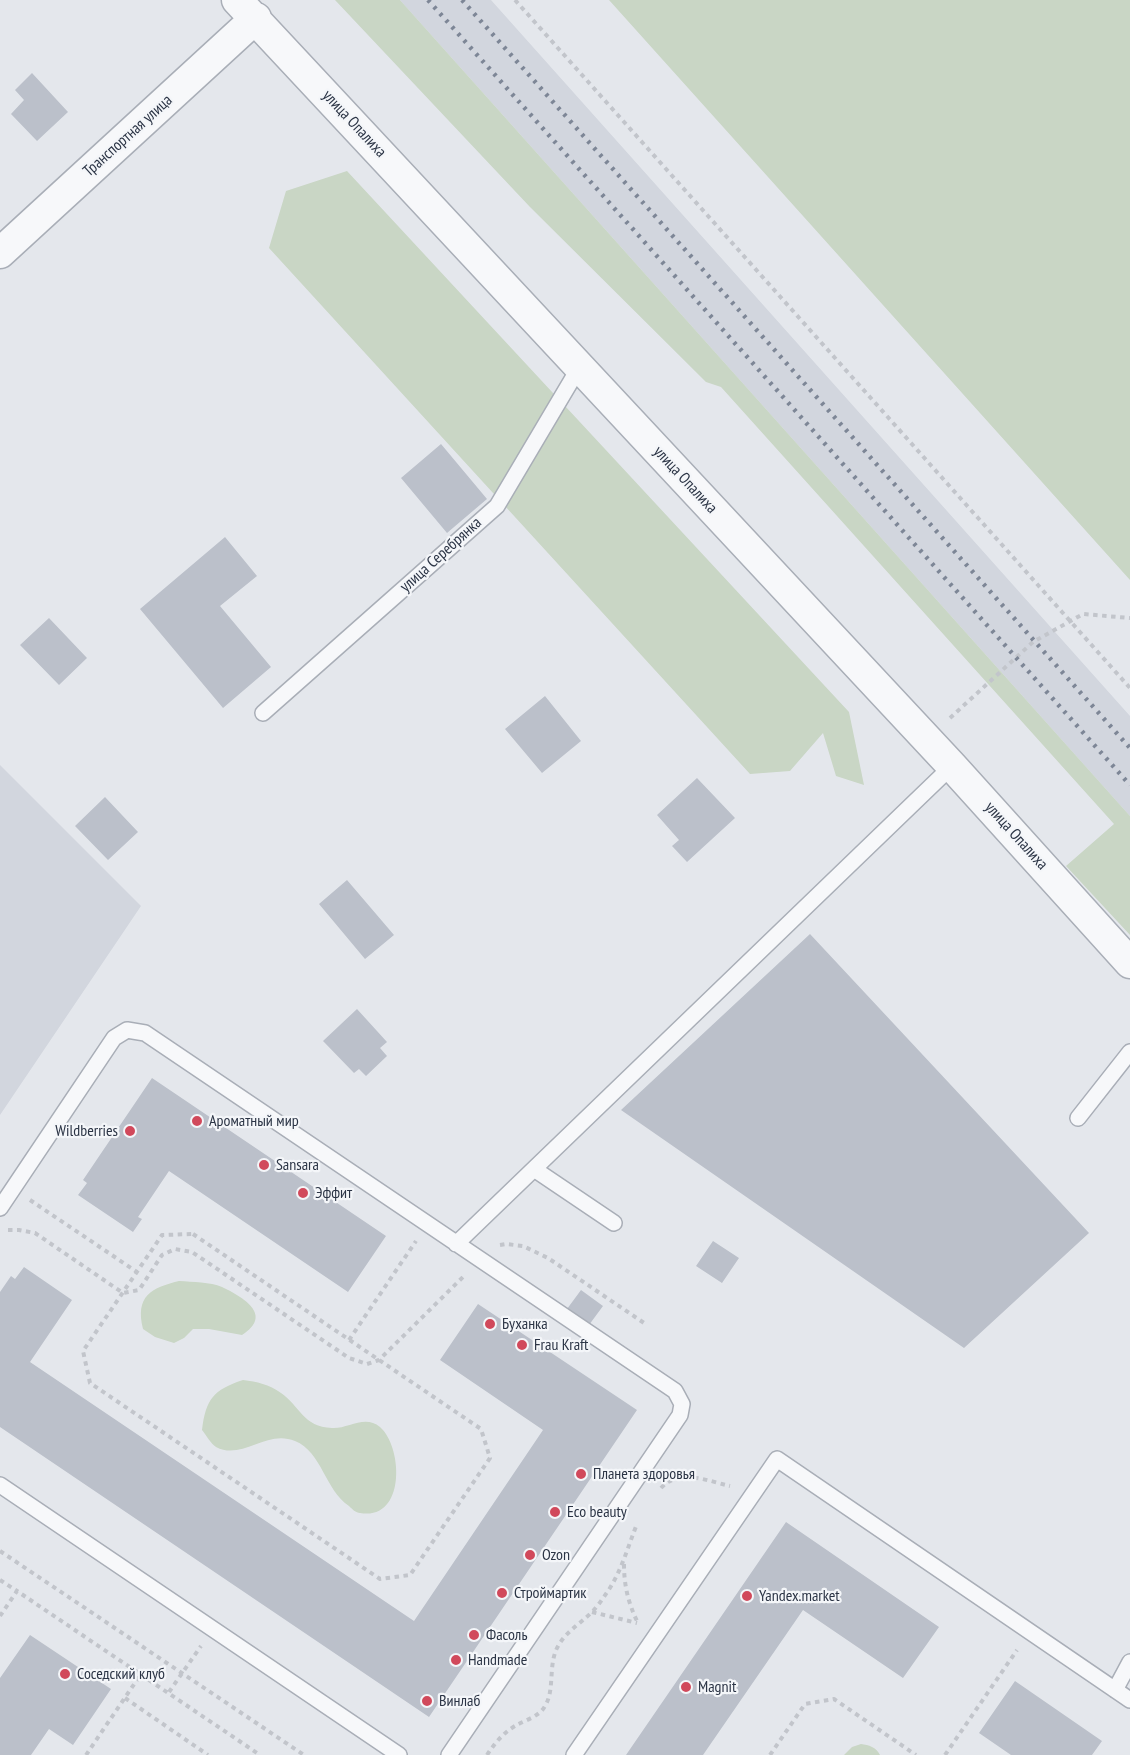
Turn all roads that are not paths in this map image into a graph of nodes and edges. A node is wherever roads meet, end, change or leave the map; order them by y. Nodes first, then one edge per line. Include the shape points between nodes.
1 (247, 9) edge
2 (0, 253) edge
3 (580, 366) junction
4 (263, 713) dead end
5 (952, 766) junction
6 (1130, 963) edge
7 (1130, 1052) edge
8 (1078, 1118) dead end
9 (534, 1169) junction
10 (0, 1208) edge
11 (614, 1223) dead end
12 (456, 1244) junction
13 (0, 1485) edge
14 (1130, 1662) edge
15 (1115, 1690) junction
16 (1130, 1700) edge
17 (399, 1755) edge
18 (449, 1755) edge
19 (574, 1755) edge

1 - 2 street, Транспортная улица
1 - 3 street, улица Опалиха
3 - 4 lane, улица Серебрянка via 497,506
3 - 5 street, улица Опалиха
5 - 6 street, улица Опалиха
5 - 9 lane
7 - 8 lane
9 - 11 lane
9 - 12 lane
10 - 12 lane via 114,1038 127,1030 145,1033
12 - 18 lane via 675,1391 682,1404 680,1415
13 - 17 lane
14 - 15 lane
15 - 16 lane
15 - 19 lane via 777,1459

